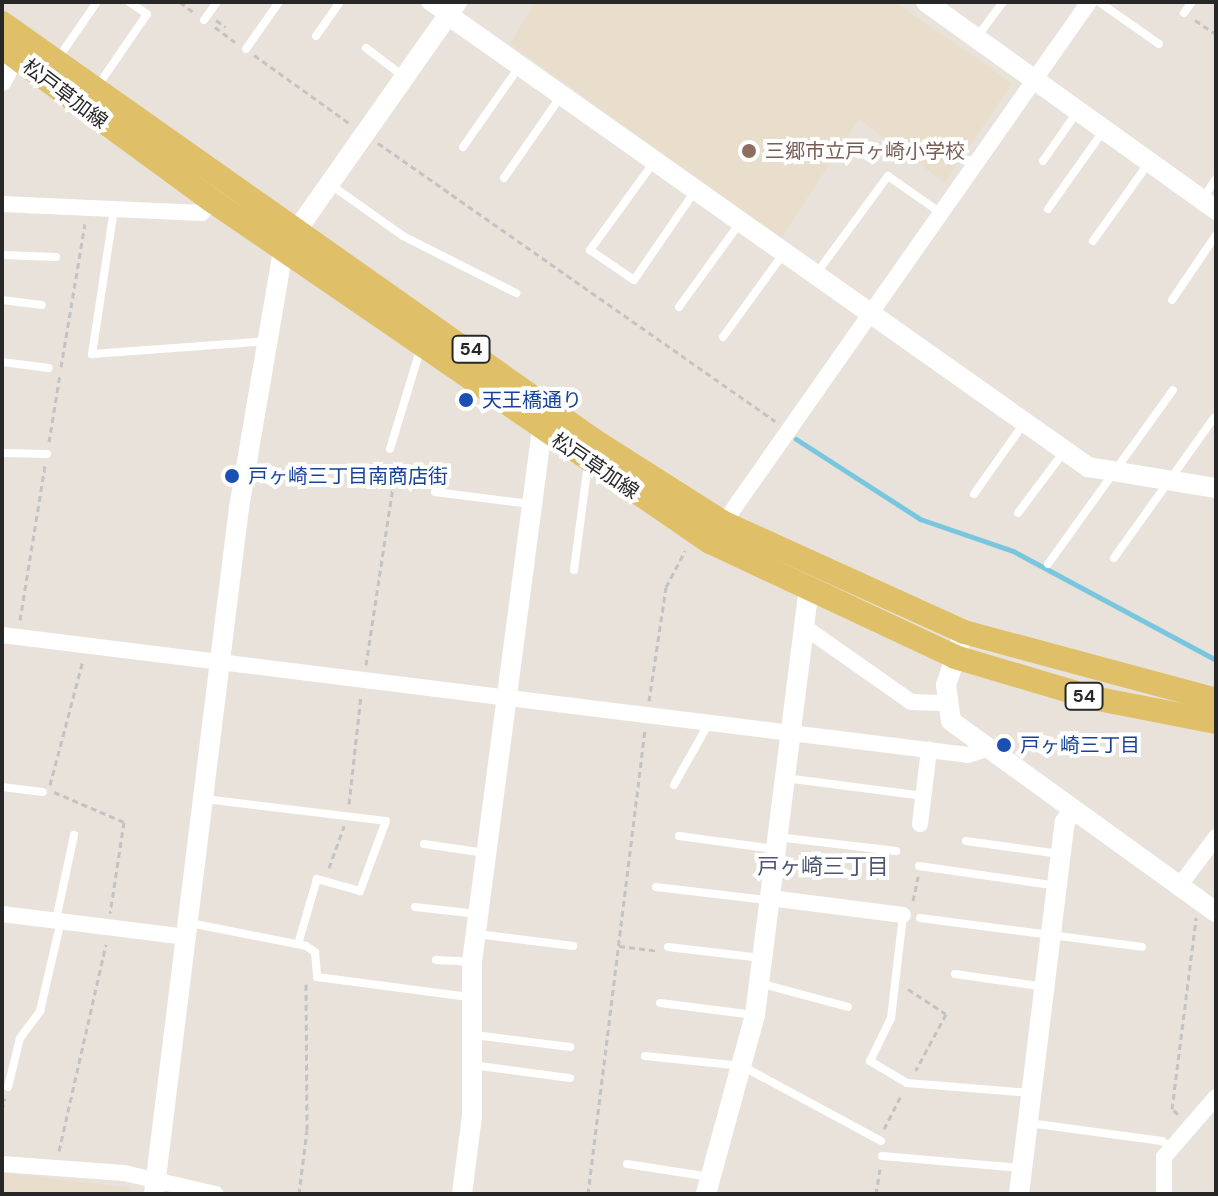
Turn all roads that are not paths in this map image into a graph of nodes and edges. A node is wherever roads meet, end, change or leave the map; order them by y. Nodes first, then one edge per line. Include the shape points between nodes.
1 (97, 2) edge
2 (129, 2) edge
3 (217, 2) edge
4 (279, 2) edge
5 (340, 2) edge
6 (429, 2) edge
7 (1003, 2) edge
8 (1089, 2) edge
9 (1099, 2) edge
10 (1192, 2) edge
11 (933, 4) edge
12 (452, 8) edge
13 (1184, 13) dead end
14 (204, 20) road end
15 (2, 23) edge
16 (316, 36) dead end
17 (977, 38) junction
18 (1159, 44) dead end
19 (366, 48) dead end
20 (246, 49) road end
21 (9, 52) edge
22 (56, 61) junction
23 (520, 66) junction
24 (404, 77) junction
25 (1035, 79) junction
26 (2, 81) edge
27 (97, 88) junction
28 (561, 95) junction
29 (1078, 111) junction
30 (1104, 129) junction
31 (463, 147) dead end
32 (655, 161) junction
33 (1043, 161) dead end
34 (1149, 162) junction
35 (504, 178) dead end
36 (1216, 179) edge
37 (328, 184) junction
38 (695, 191) junction
39 (211, 200) junction
40 (2, 204) edge
41 (1209, 204) edge
42 (114, 209) junction
43 (1048, 209) dead end
44 (941, 213) junction
45 (740, 222) junction
46 (297, 227) junction
47 (1216, 235) edge
48 (1093, 241) dead end
49 (283, 250) junction
50 (784, 252) junction
51 (2, 255) edge
52 (56, 257) dead end
53 (816, 275) junction
54 (516, 293) dead end
55 (2, 300) edge
56 (1172, 300) dead end
57 (42, 305) dead end
58 (679, 307) dead end
59 (870, 313) junction
60 (723, 337) dead end
61 (267, 341) junction
62 (421, 347) junction
63 (2, 362) edge
64 (49, 368) dead end
65 (1173, 390) dead end
66 (1214, 418) dead end
67 (1024, 423) junction
68 (542, 429) junction
69 (394, 450) road end
70 (1064, 452) junction
71 (2, 453) edge
72 (47, 454) road end
73 (589, 461) junction
74 (1113, 471) junction
75 (1170, 480) junction
76 (1216, 488) edge
77 (435, 492) dead end
78 (974, 494) dead end
79 (530, 504) junction
80 (1018, 513) dead end
81 (707, 535) junction
82 (1114, 558) dead end
83 (1048, 564) dead end
84 (574, 570) dead end
85 (808, 594) junction
86 (803, 626) junction
87 (964, 632) junction
88 (2, 635) edge
89 (955, 657) junction
90 (221, 662) junction
91 (506, 697) junction
92 (1216, 700) edge
93 (943, 703) junction
94 (710, 722) junction
95 (1216, 722) edge
96 (790, 733) junction
97 (986, 749) junction
98 (929, 750) junction
99 (784, 778) junction
100 (674, 785) dead end
101 (2, 787) edge
102 (43, 792) dead end
103 (924, 796) junction
104 (204, 799) junction
105 (1073, 810) junction
106 (920, 824) dead end
107 (74, 835) dead end
108 (679, 836) dead end
109 (1216, 837) edge
110 (966, 841) dead end
111 (776, 843) junction
112 (424, 844) dead end
113 (896, 851) dead end
114 (486, 853) junction
115 (1061, 854) junction
116 (919, 866) dead end
117 (1180, 885) junction
118 (1058, 886) junction
119 (656, 887) dead end
120 (770, 899) junction
121 (415, 907) dead end
122 (1206, 911) edge
123 (2, 914) edge
124 (912, 916) junction
125 (58, 921) junction
126 (477, 924) junction
127 (188, 930) junction
128 (1052, 936) junction
129 (302, 945) junction
130 (573, 946) dead end
131 (668, 947) road end
132 (1142, 947) dead end
133 (761, 958) junction
134 (436, 960) dead end
135 (472, 962) junction
136 (955, 974) dead end
137 (759, 983) junction
138 (1045, 987) junction
139 (469, 997) junction
140 (660, 1003) dead end
141 (848, 1007) dead end
142 (755, 1015) junction
143 (470, 1034) junction
144 (570, 1047) dead end
145 (645, 1056) dead end
146 (470, 1065) junction
147 (742, 1066) junction
148 (570, 1078) dead end
149 (8, 1087) dead end
150 (1032, 1093) junction
151 (1216, 1097) edge
152 (1028, 1123) junction
153 (881, 1141) road end
154 (1168, 1146) junction
155 (882, 1156) road end
156 (2, 1164) edge
157 (627, 1164) dead end
158 (1022, 1168) junction
159 (155, 1186) edge
160 (709, 1186) edge
161 (1024, 1193) edge
162 (216, 1194) edge
163 (462, 1194) edge
164 (1164, 1194) edge

1 - 22 lane
2 - 27 lane via 147,14
3 - 14 lane
4 - 20 lane
5 - 16 lane
6 - 12 street
7 - 17 lane
8 - 25 street
9 - 18 lane
10 - 13 lane
11 - 17 street
12 - 23 street
12 - 24 street
15 - 22 main road, 松戸草加線 / 54
17 - 25 street
19 - 24 lane
21 - 26 street
21 - 39 main road, 松戸草加線 / 54
22 - 27 main road, 松戸草加線 / 54
23 - 28 street
23 - 31 lane
24 - 37 street
25 - 29 street
25 - 44 street
27 - 46 main road, 松戸草加線 / 54
28 - 32 street
28 - 35 lane
29 - 30 street
29 - 33 lane
30 - 34 street
30 - 43 lane
32 - 38 street
32 - 38 lane via 590,250 634,280
34 - 41 street
34 - 48 lane
36 - 41 lane
37 - 46 street
37 - 54 lane via 403,236
38 - 45 street
39 - 42 street via 202,213
39 - 49 main road, 松戸草加線 / 54
40 - 42 street
42 - 61 lane via 92,354
44 - 53 lane via 888,176
44 - 59 street
45 - 50 street
45 - 58 lane
46 - 49 street
46 - 81 main road, 松戸草加線 / 54 via 592,439
47 - 56 lane
49 - 61 street
49 - 62 main road, 松戸草加線 / 54
50 - 53 street
50 - 60 lane
51 - 52 lane
53 - 59 street
55 - 57 lane
59 - 67 street
59 - 81 street
61 - 90 street
62 - 68 main road, 松戸草加線 / 54
62 - 69 lane
63 - 64 lane
65 - 74 lane
66 - 75 lane
67 - 70 street
67 - 78 lane
68 - 73 main road, 松戸草加線 / 54
68 - 79 street
70 - 74 street
70 - 80 lane
71 - 72 lane
73 - 81 main road, 松戸草加線 / 54
73 - 84 lane
74 - 75 street
74 - 83 lane
75 - 76 street
75 - 82 lane
77 - 79 lane
79 - 91 street
81 - 85 main road, 松戸草加線 / 54
81 - 87 main road, 松戸草加線 / 54
85 - 86 street
85 - 89 main road, 松戸草加線 / 54
86 - 93 street via 911,702
86 - 96 street
87 - 89 street
87 - 92 main road, 松戸草加線 / 54
88 - 90 street
89 - 93 street
89 - 95 main road, 松戸草加線 / 54 via 1093,698
90 - 91 street
90 - 104 street
91 - 94 street
91 - 114 street
93 - 97 street via 951,721
94 - 96 street
94 - 100 lane
96 - 98 street
96 - 99 street
97 - 98 street
97 - 105 street
98 - 103 street
99 - 103 lane
99 - 111 street
101 - 102 lane
103 - 106 street
104 - 127 street
104 - 129 lane via 386,821 360,891 317,879
105 - 115 street
105 - 117 street
107 - 125 lane
108 - 111 lane
109 - 117 street
110 - 115 lane
111 - 113 lane
111 - 120 street
112 - 114 lane
114 - 126 street
115 - 118 street
116 - 118 lane
117 - 122 street
118 - 128 street
119 - 120 lane
120 - 124 street
120 - 133 street
121 - 126 lane
123 - 125 street
124 - 128 lane
124 - 150 lane via 891,1018 870,1061 907,1083
125 - 127 street
125 - 149 lane via 40,1011 20,1038
126 - 130 lane
126 - 135 street
127 - 129 lane
127 - 159 street
128 - 132 lane
128 - 138 street
129 - 139 lane via 315,952 317,977
131 - 133 lane
133 - 137 street
134 - 135 lane
135 - 139 street
136 - 138 lane
137 - 141 lane
137 - 142 street
138 - 150 street
139 - 143 street
140 - 142 lane
142 - 147 street
143 - 144 lane
143 - 146 street
145 - 147 lane
146 - 148 lane
146 - 163 street
147 - 153 lane
147 - 160 street
150 - 152 street
151 - 154 street
152 - 154 lane
152 - 158 street
154 - 164 street
155 - 158 lane
156 - 159 street via 55,1167
157 - 160 lane
158 - 161 street
159 - 162 street

